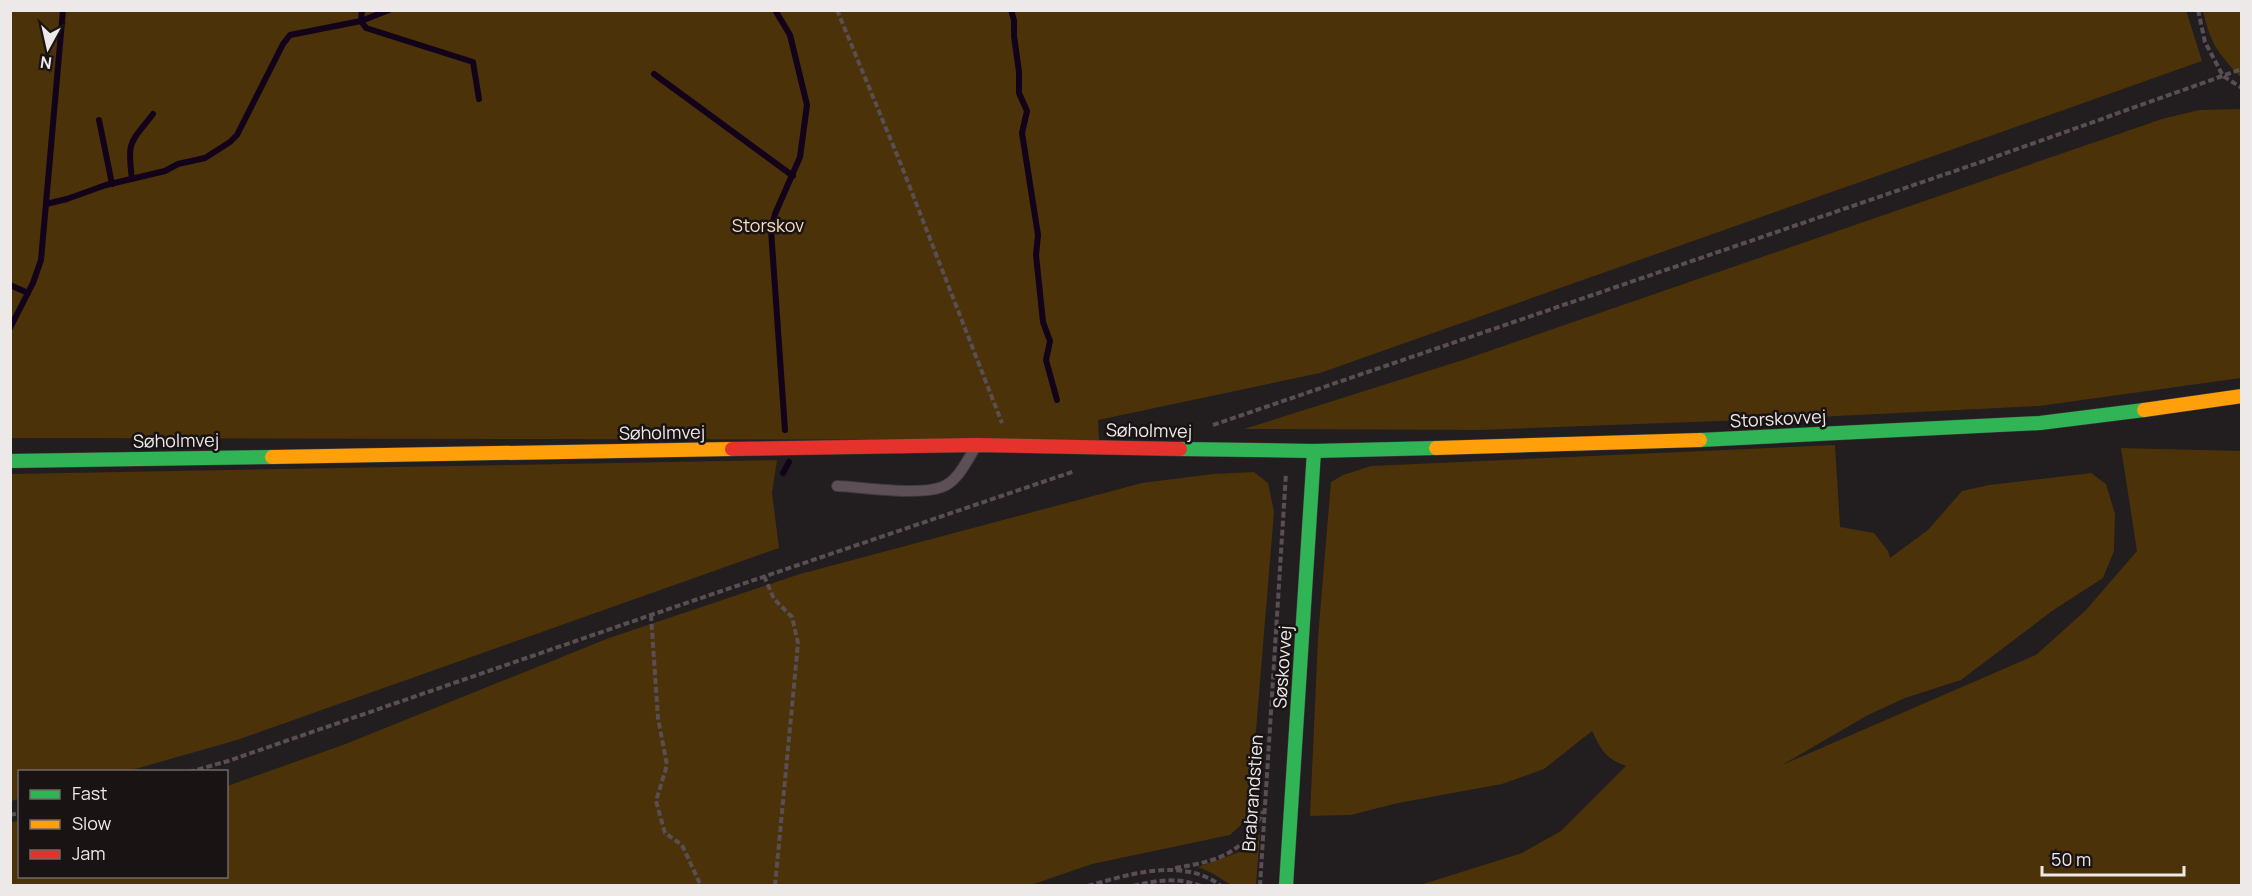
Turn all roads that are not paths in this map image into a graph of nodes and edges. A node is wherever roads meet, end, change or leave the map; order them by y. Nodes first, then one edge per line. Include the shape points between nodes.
1 (2241, 396) edge
2 (976, 445) junction
3 (1314, 451) junction
4 (10, 460) edge
5 (837, 486) dead end
6 (1286, 885) edge

1 - 3 street, Storskovvej via 2040,423 1634,443
2 - 3 street, Søholmvej
2 - 4 street, Søholmvej
2 - 5 lane via 959,475 943,487 925,491
3 - 6 street, Søskovvej

